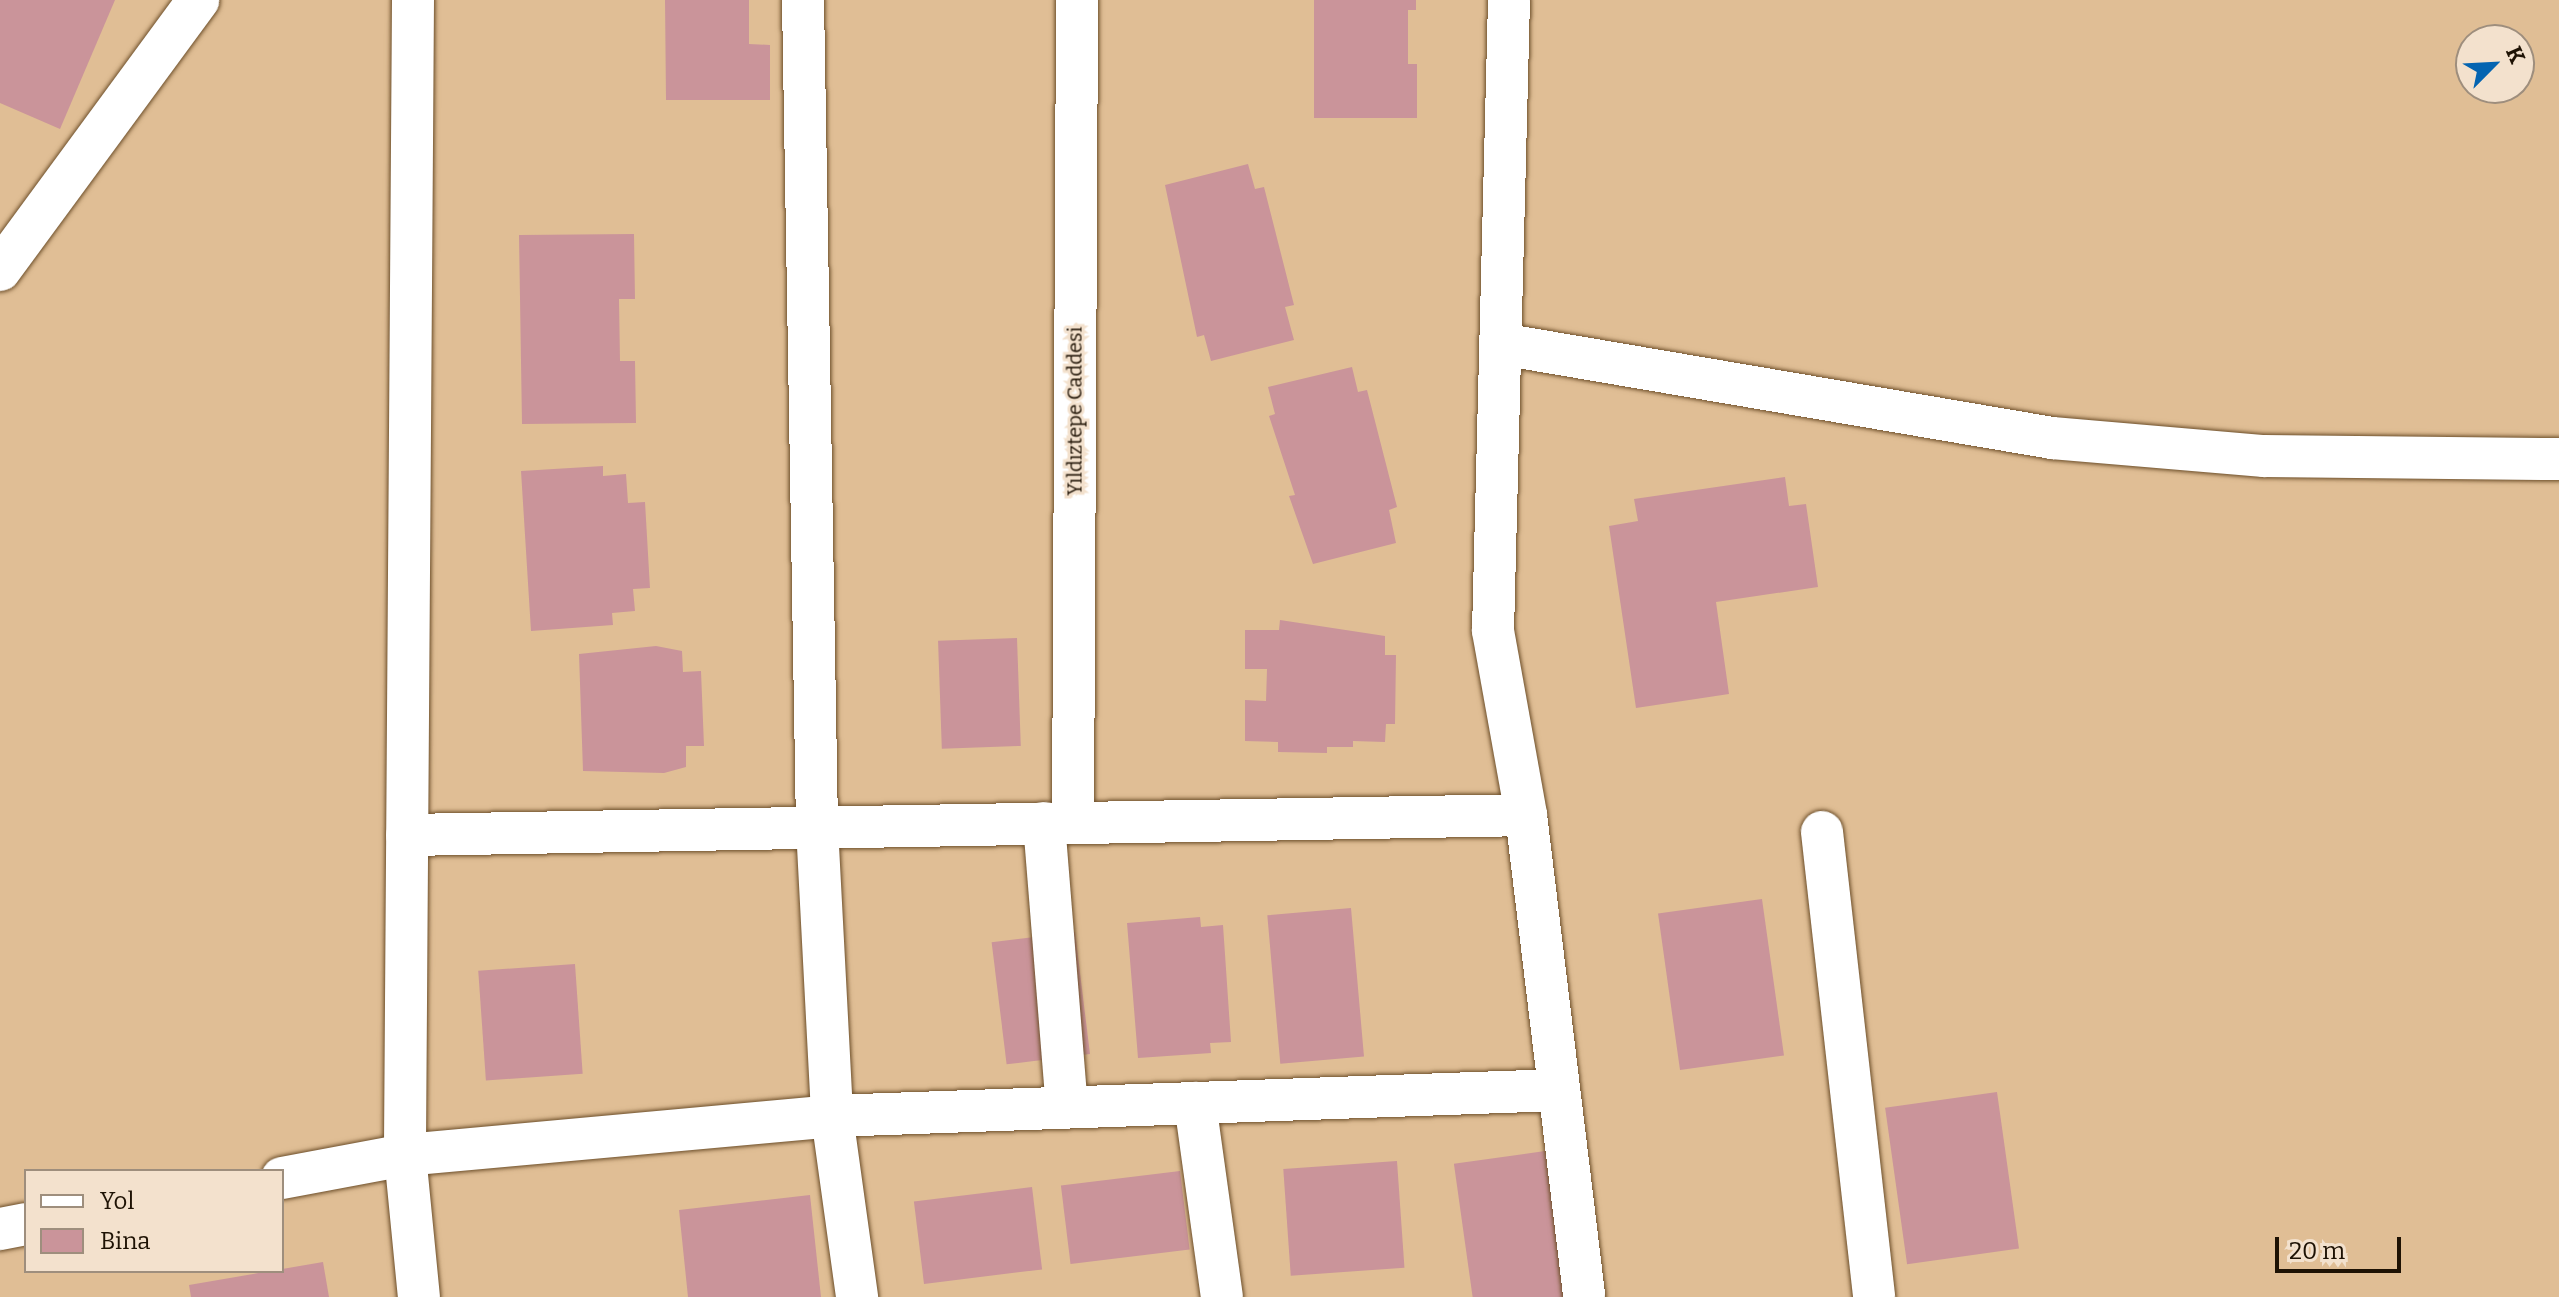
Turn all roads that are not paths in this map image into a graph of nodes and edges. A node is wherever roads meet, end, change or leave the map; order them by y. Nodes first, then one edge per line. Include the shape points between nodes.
1 (198, 0) edge
2 (413, 0) edge
3 (803, 0) edge
4 (1077, 0) edge
5 (1509, 0) edge
6 (0, 270) edge
7 (1501, 344) junction
8 (2559, 459) edge
9 (1526, 815) junction
10 (1058, 823) junction
11 (817, 827) junction
12 (1822, 832) dead end
13 (407, 835) junction
14 (1559, 1090) junction
15 (1195, 1103) junction
16 (1067, 1107) junction
17 (832, 1116) junction
18 (405, 1155) junction
19 (284, 1178) edge
20 (24, 1224) edge
21 (0, 1229) edge
22 (419, 1297) edge
23 (857, 1297) edge
24 (1222, 1297) edge
25 (1584, 1297) edge
26 (1874, 1297) edge

1 - 6 street
2 - 13 street
3 - 11 street
4 - 10 street, Yıldıztepe Caddesi
5 - 7 street
7 - 8 street via 2052,438 2264,456
7 - 9 street via 1493,631
9 - 10 street
9 - 14 street
10 - 11 street
10 - 16 street, Yıldıztepe Caddesi
11 - 13 street
11 - 17 street
12 - 26 street
13 - 18 street
14 - 15 street
14 - 25 street
15 - 16 street
15 - 24 street
16 - 17 street
17 - 18 street
17 - 23 street
18 - 19 street
18 - 22 street
20 - 21 street

